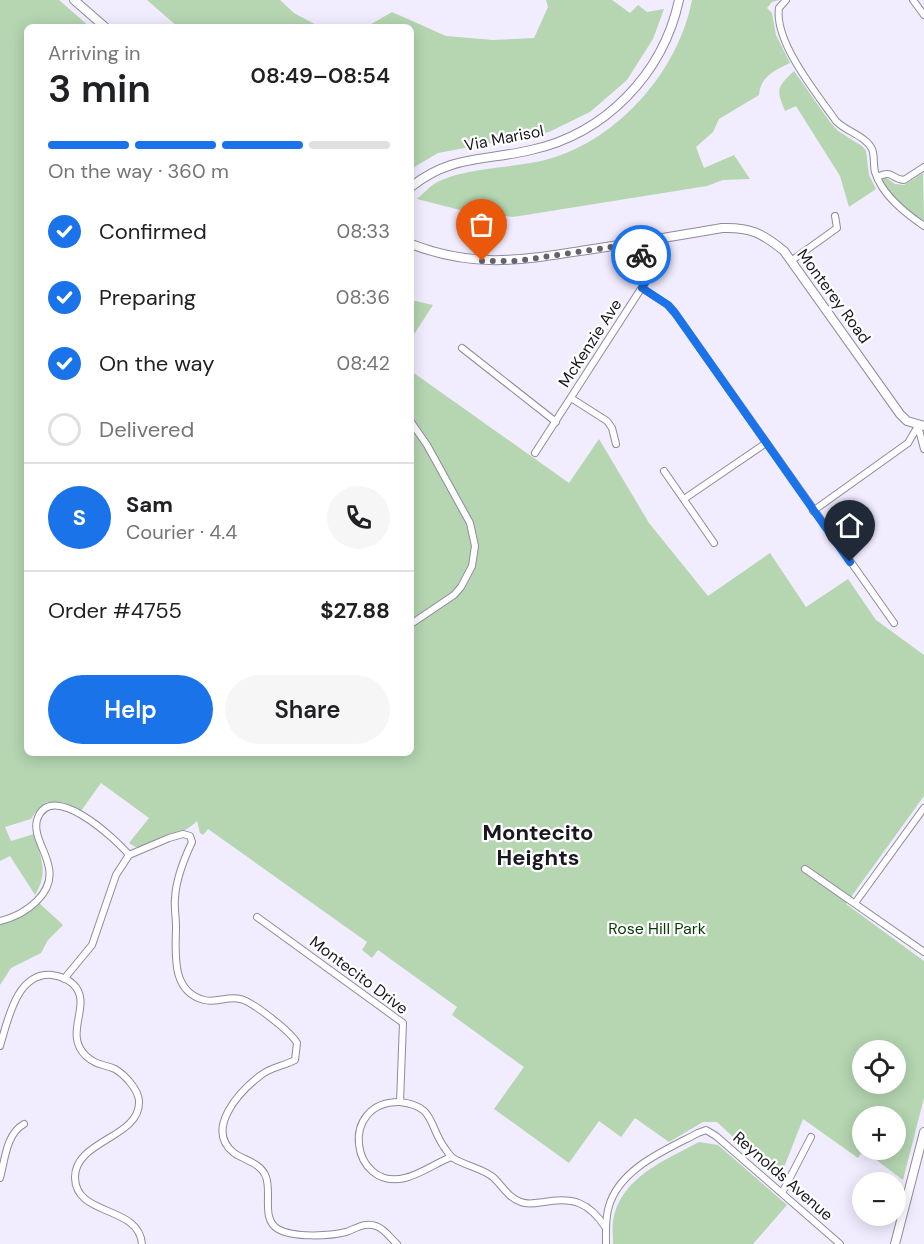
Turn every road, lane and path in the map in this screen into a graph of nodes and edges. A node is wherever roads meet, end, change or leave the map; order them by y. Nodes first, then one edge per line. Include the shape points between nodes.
1 (74, 0) edge
2 (680, 0) edge
3 (786, 0) edge
4 (913, 0) edge
5 (924, 15) edge
6 (102, 24) edge
7 (924, 167) edge
8 (877, 177) junction
9 (414, 185) edge
10 (835, 216) dead end
11 (924, 226) edge
12 (638, 243) junction
13 (414, 245) edge
14 (791, 261) junction
15 (642, 288) junction
16 (462, 348) dead end
17 (571, 398) junction
18 (556, 422) junction
19 (414, 426) edge
20 (921, 426) edge
21 (766, 443) junction
22 (616, 444) dead end
23 (924, 449) edge
24 (535, 453) dead end
25 (664, 471) dead end
26 (684, 500) junction
27 (813, 511) junction
28 (714, 543) dead end
29 (414, 622) edge
30 (894, 623) dead end
31 (924, 808) edge
32 (129, 855) junction
33 (805, 870) dead end
34 (855, 903) junction
35 (257, 917) dead end
36 (0, 921) edge
37 (924, 952) edge
38 (64, 979) junction
39 (0, 1046) edge
40 (400, 1102) junction
41 (24, 1124) dead end
42 (924, 1132) edge
43 (811, 1137) dead end
44 (452, 1157) junction
45 (0, 1178) edge
46 (782, 1193) junction
47 (606, 1228) junction
48 (142, 1244) edge
49 (397, 1244) edge
50 (606, 1244) edge
51 (840, 1244) edge
52 (895, 1244) edge

1 - 6 street
2 - 9 street, Via Marisol via 658,57 636,87 602,119 553,144 450,164
3 - 8 street via 779,8 781,28 797,64 836,121 872,148
4 - 5 street
7 - 8 street via 904,180 891,173
8 - 11 street via 891,198
10 - 14 street via 837,228
12 - 13 street, Monterey Road via 517,261 469,260
12 - 14 street, Monterey Road via 743,228 772,241
12 - 15 street, McKenzie Ave via 646,281
14 - 20 street, Monterey Road via 900,414
15 - 17 street, McKenzie Ave
15 - 21 street via 675,313
16 - 18 street
17 - 18 street, McKenzie Ave
17 - 22 street via 606,421
18 - 24 street, McKenzie Ave
19 - 29 street via 470,523 475,546 472,566 461,587
20 - 23 street
20 - 27 street via 908,443
21 - 26 street
21 - 27 street
25 - 26 street
26 - 28 street
27 - 30 street
31 - 34 street
32 - 36 street via 91,822 63,806 47,807 37,821 50,868 48,884 38,901
32 - 38 street via 117,875 92,945
32 - 49 street via 170,838 190,836 192,842 175,899 178,978 204,1000 242,999 284,1028 297,1043 295,1060 262,1074 237,1098 224,1117 222,1129 223,1138 234,1153 255,1163 265,1174 272,1224 285,1232 324,1235 369,1224 384,1231
33 - 34 street
34 - 37 street
35 - 40 street, Montecito Drive via 403,1023
38 - 39 street via 41,975 26,983
38 - 48 street via 77,991 80,1018 75,1029 79,1047 92,1061 114,1069 128,1080 139,1102 128,1125 84,1156 76,1170 77,1187 86,1199 132,1223
40 - 44 street via 423,1109
40 - 44 street via 378,1106 359,1129 360,1157 372,1170 384,1176 405,1178
41 - 45 street via 7,1146
42 - 52 street
43 - 46 street
44 - 47 street via 493,1178 520,1202 575,1201 595,1212
46 - 47 street, Reynolds Avenue via 706,1130 634,1171 612,1198
46 - 51 street, Reynolds Avenue
47 - 50 street

